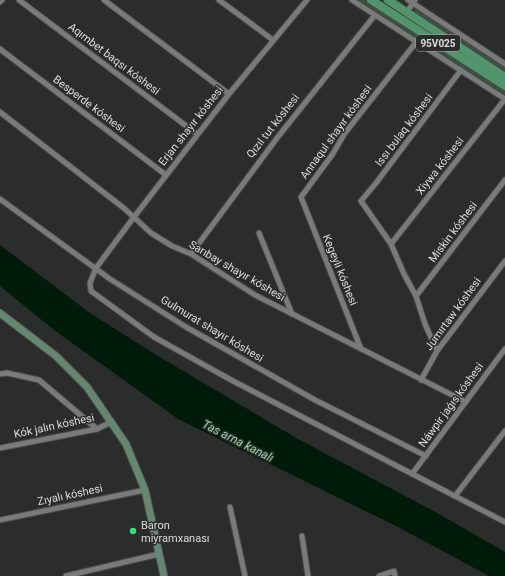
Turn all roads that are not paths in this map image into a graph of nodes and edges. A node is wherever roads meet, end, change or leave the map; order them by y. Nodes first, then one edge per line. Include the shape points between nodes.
1 (2, 0) edge
2 (19, 0) edge
3 (104, 0) edge
4 (220, 0) edge
5 (307, 0) edge
6 (352, 0) edge
7 (370, 0) edge
8 (388, 0) edge
9 (408, 0) edge
10 (0, 2) edge
11 (414, 2) edge
12 (407, 12) junction
13 (375, 15) junction
14 (273, 40) junction
15 (417, 41) junction
16 (0, 49) edge
17 (505, 64) edge
18 (461, 70) junction
19 (505, 77) edge
20 (505, 86) edge
21 (229, 94) junction
22 (505, 99) edge
23 (0, 112) edge
24 (198, 134) junction
25 (166, 175) junction
26 (505, 180) edge
27 (301, 197) joint
28 (0, 199) edge
29 (134, 217) junction
30 (259, 233) dead end
31 (391, 244) junction
32 (191, 254) junction
33 (505, 261) edge
34 (96, 268) junction
35 (416, 296) junction
36 (0, 313) edge
37 (292, 314) junction
38 (361, 349) junction
39 (505, 349) edge
40 (437, 351) junction
41 (0, 374) edge
42 (421, 380) junction
43 (466, 402) junction
44 (111, 422) junction
45 (97, 428) junction
46 (505, 431) edge
47 (0, 448) edge
48 (426, 456) junction
49 (412, 474) junction
50 (145, 490) junction
51 (455, 496) junction
52 (230, 507) dead end
53 (504, 519) edge
54 (0, 520) edge
55 (302, 536) dead end
56 (159, 554) junction
57 (394, 574) edge
58 (66, 576) edge
59 (164, 576) edge
60 (245, 576) edge
61 (308, 576) edge
62 (378, 576) edge

1 - 10 street
2 - 24 street, Aqımbet baqsı kóshesi
3 - 21 street
4 - 14 street
5 - 14 street, Erjan shayır kóshesi
6 - 13 street
7 - 20 main road, 95V025
8 - 12 main road, 95V025
9 - 11 street
11 - 12 street
11 - 17 street
12 - 19 main road, 95V025
13 - 15 street
13 - 32 street, Qızıl tut kóshesi via 272,144
14 - 21 street, Erjan shayır kóshesi
15 - 18 street
15 - 27 street, Annaqul shayır kóshesi via 344,133 332,155
16 - 25 street, Besperde kóshesi
18 - 22 street
18 - 31 street, Issı bulaq kóshesi via 361,201
21 - 24 street, Erjan shayır kóshesi
22 - 31 street, Xiywa kóshesi
23 - 29 street, Sarıbay shayır kóshesi
24 - 25 street, Erjan shayır kóshesi
25 - 29 street, Erjan shayır kóshesi
26 - 35 street, Miskin kóshesi
27 - 38 street, Kegeyli kóshesi
28 - 34 street, Gulmurat shayır kóshesi
29 - 32 street, Sarıbay shayır kóshesi via 172,246
29 - 34 street, Erjan shayır kóshesi
30 - 37 street
31 - 35 street
32 - 37 street, Sarıbay shayır kóshesi via 255,295
33 - 40 street, Jumırtaw kóshesi
34 - 48 street, Gulmurat shayır kóshesi via 116,283 230,352 315,400
34 - 49 street via 90,283 91,291 154,337
35 - 40 street
36 - 44 main road via 56,356 87,387
37 - 38 street, Sarıbay shayır kóshesi
38 - 42 street, Sarıbay shayır kóshesi
39 - 43 street, Náwpir jaǵıs kóshesi
40 - 42 street, Jumırtaw kóshesi
41 - 45 street via 39,380
42 - 43 street, Sarıbay shayır kóshesi
43 - 48 street, Náwpir jaǵıs kóshesi
44 - 45 street, Kók jalın kóshesi
44 - 50 main road via 126,444
45 - 47 street, Kók jalın kóshesi
46 - 51 street
48 - 49 street, Náwpir jaǵıs kóshesi
49 - 51 street
50 - 54 street, Zıyalı kóshesi
50 - 56 main road
51 - 53 street
52 - 60 street
55 - 61 street
56 - 58 street
56 - 59 main road
57 - 62 street

